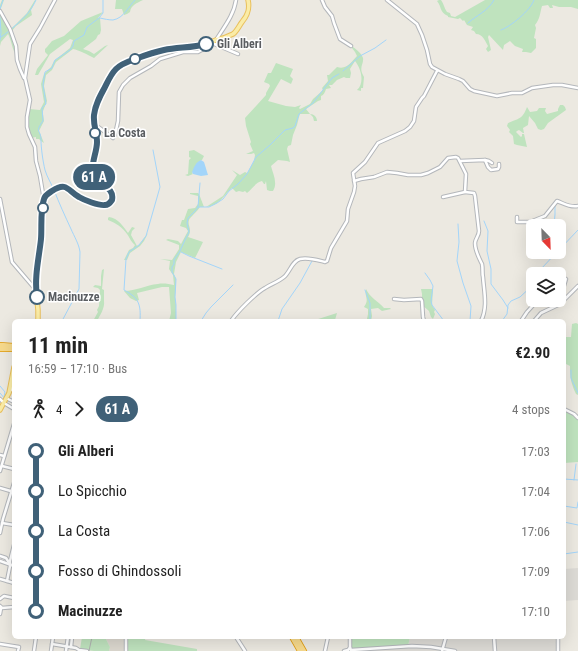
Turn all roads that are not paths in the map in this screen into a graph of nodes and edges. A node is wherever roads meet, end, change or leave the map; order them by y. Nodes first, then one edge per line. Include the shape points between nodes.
1 (55, 0) edge
2 (236, 0) edge
3 (248, 0) edge
4 (322, 0) edge
5 (387, 0) edge
6 (0, 11) edge
7 (216, 40) junction
8 (210, 43) junction
9 (351, 46) dead end
10 (238, 54) dead end
11 (437, 70) junction
12 (25, 79) junction
13 (578, 88) edge
14 (94, 125) junction
15 (485, 160) junction
16 (460, 162) junction
17 (492, 163) dead end
18 (499, 164) dead end
19 (354, 181) junction
20 (465, 192) junction
21 (44, 197) junction
22 (443, 197) dead end
23 (0, 199) edge
24 (578, 206) edge
25 (517, 217) dead end
26 (578, 286) edge
27 (36, 290) junction
28 (566, 298) edge
29 (394, 299) dead end
30 (532, 307) edge
31 (554, 307) edge
32 (38, 319) edge
33 (233, 319) edge
34 (424, 319) edge
35 (482, 319) edge
36 (522, 319) edge
37 (536, 319) edge
38 (0, 345) edge
39 (12, 346) edge
40 (0, 349) edge
41 (12, 350) edge
42 (12, 377) edge
43 (12, 389) edge
44 (9, 393) junction
45 (0, 399) edge
46 (5, 401) junction
47 (12, 402) edge
48 (12, 407) edge
49 (0, 410) edge
50 (566, 410) edge
51 (578, 418) edge
52 (12, 436) edge
53 (0, 455) edge
54 (4, 456) junction
55 (2, 466) junction
56 (12, 468) edge
57 (0, 471) edge
58 (0, 488) edge
59 (12, 492) edge
60 (12, 494) edge
61 (2, 519) edge
62 (2, 523) junction
63 (12, 525) edge
64 (0, 534) edge
65 (12, 554) edge
66 (0, 556) edge
67 (11, 558) junction
68 (6, 560) junction
69 (0, 561) edge
70 (10, 564) junction
71 (0, 579) edge
72 (7, 581) junction
73 (12, 582) edge
74 (12, 598) edge
75 (0, 599) edge
76 (12, 606) edge
77 (1, 607) edge
78 (0, 614) edge
79 (36, 639) edge
80 (53, 639) edge
81 (68, 639) edge
82 (72, 639) edge
83 (126, 639) edge
84 (237, 639) edge
85 (293, 639) edge
86 (297, 639) edge
87 (328, 639) edge
88 (350, 639) edge
89 (445, 639) edge
90 (494, 639) edge
91 (558, 639) edge
92 (0, 644) edge
93 (52, 644) junction
94 (66, 646) junction
95 (71, 647) junction
96 (80, 650) edge
97 (350, 650) edge
98 (442, 650) edge
99 (18, 651) edge
100 (34, 651) edge
101 (51, 651) edge
102 (66, 651) edge
103 (87, 651) edge
104 (126, 651) edge
105 (245, 651) edge
106 (300, 651) edge
107 (304, 651) edge
108 (325, 651) edge
109 (344, 651) edge
110 (455, 651) edge
111 (495, 651) edge
112 (558, 651) edge

1 - 12 street via 30,44
2 - 7 street via 227,24
3 - 7 main road via 249,11 238,29
4 - 9 street via 332,16 340,39
5 - 11 street via 417,24 430,66
6 - 12 street via 10,29 16,46 17,60
7 - 8 main road
8 - 10 street
8 - 14 main road via 157,52 120,66 111,74 96,103
8 - 14 street via 198,52 180,53 159,59 130,78 119,92 118,120 113,138
11 - 13 street via 459,79 474,91 495,96 522,93 532,88 553,85
11 - 19 street via 416,107 414,121 405,131 378,143 365,162 353,173
12 - 21 street via 30,100 27,127 35,147
14 - 21 main road via 97,142 94,176 110,190 112,200 108,204 100,205 78,196 67,188 59,187
15 - 16 street
15 - 17 street
15 - 18 street via 491,170 498,169
16 - 19 street via 456,157 448,158 440,167 421,175 387,172
16 - 20 street via 466,174
19 - 33 street via 347,221 326,261 306,258 295,261 285,276 259,292
20 - 22 street
20 - 35 street via 474,194 479,235 475,242 482,268 485,300
21 - 27 main road
23 - 27 street via 12,262
24 - 25 street via 564,205 557,201 542,218 517,222
26 - 28 street
27 - 32 main road
29 - 34 street via 421,299
30 - 36 street
31 - 37 street via 541,313
38 - 39 highway
40 - 41 highway
42 - 44 main road
43 - 44 street
44 - 46 main road
45 - 46 street
46 - 47 street
46 - 48 street
46 - 49 main road
50 - 51 street
52 - 54 street
53 - 54 street
54 - 55 street
55 - 56 street
55 - 57 street
58 - 59 street
60 - 61 street
61 - 62 street
62 - 63 street
62 - 64 street
65 - 67 street
66 - 68 street
67 - 68 street
67 - 70 street
68 - 69 street
68 - 70 street
70 - 72 street
71 - 72 street
72 - 73 street
74 - 75 street via 2,596
76 - 77 street
77 - 78 street
79 - 100 street
80 - 93 street
81 - 94 street
82 - 95 street
83 - 104 street
84 - 105 street
85 - 106 highway
86 - 107 highway
87 - 108 street
88 - 97 street
89 - 98 street
90 - 111 street
91 - 112 street
92 - 99 street via 19,647
93 - 94 street
93 - 101 street
94 - 95 street
94 - 102 street
95 - 96 street
96 - 103 street
97 - 98 street via 412,646
97 - 109 street
98 - 110 street

